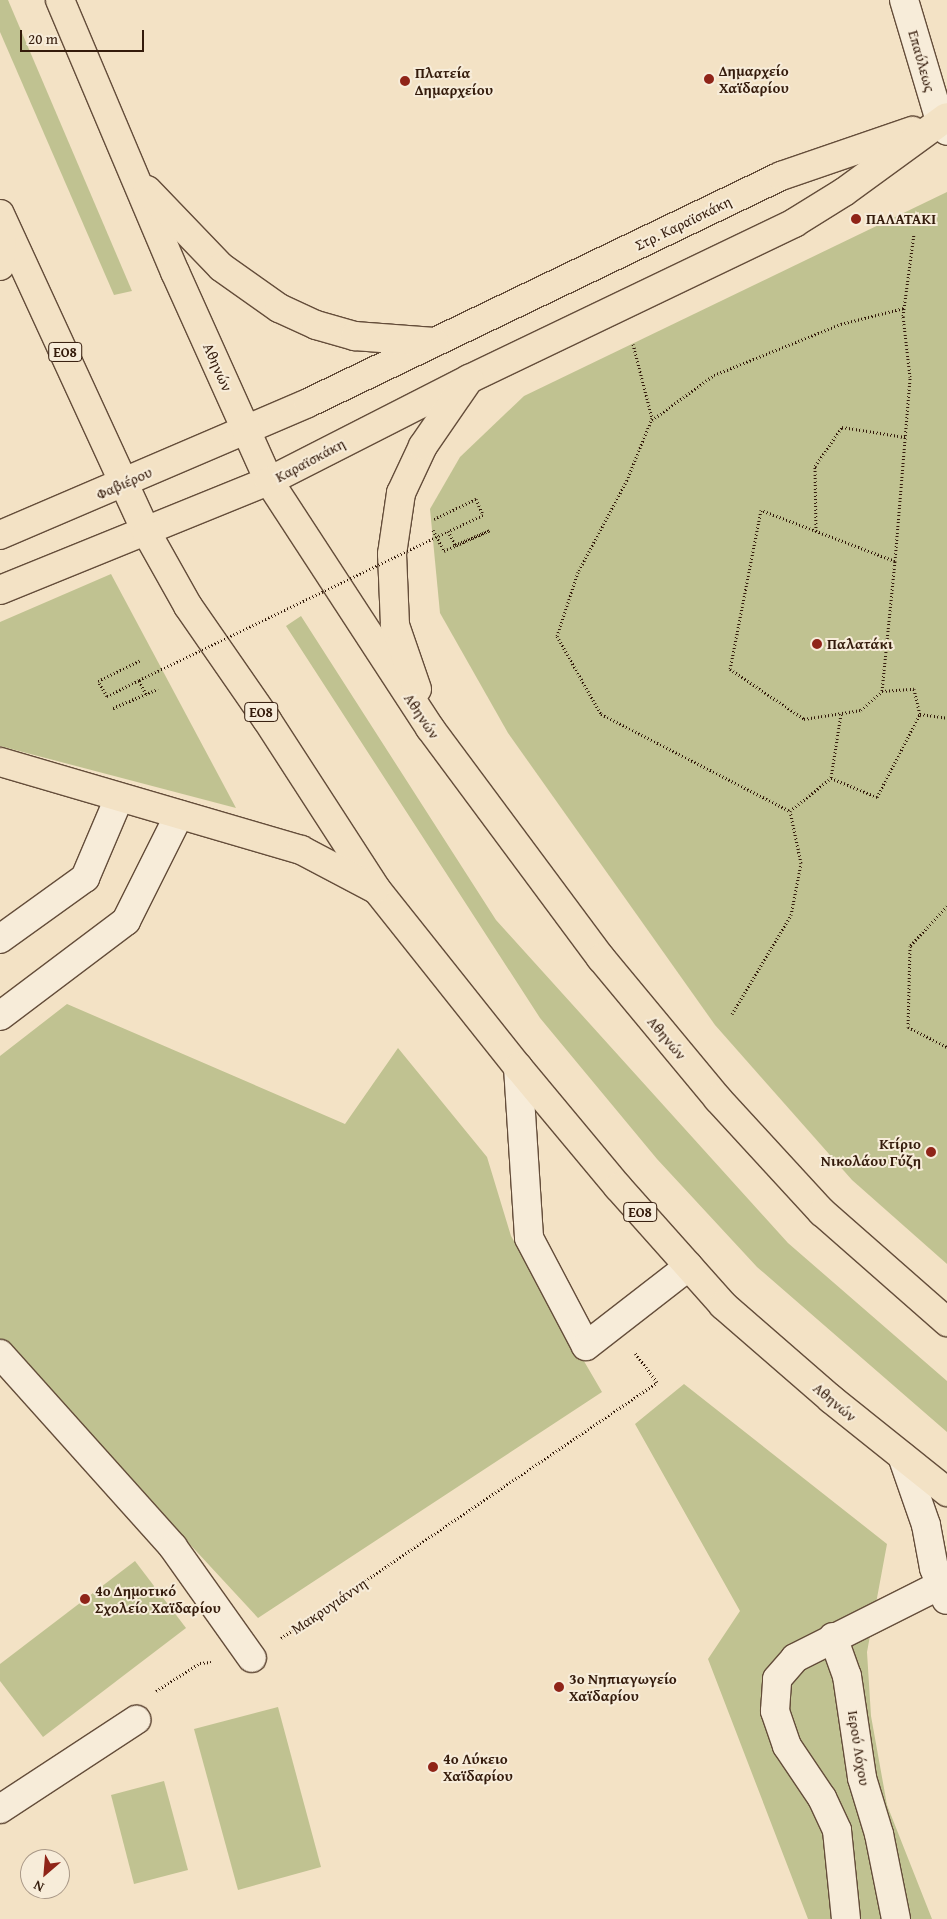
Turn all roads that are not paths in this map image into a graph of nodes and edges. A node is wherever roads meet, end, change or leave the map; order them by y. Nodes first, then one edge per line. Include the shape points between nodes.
1 (60, 0) edge
2 (904, 0) edge
3 (945, 123) edge
4 (134, 176) junction
5 (2, 217) edge
6 (0, 266) edge
7 (434, 342) junction
8 (469, 379) junction
9 (246, 428) junction
10 (270, 481) junction
11 (124, 483) junction
12 (147, 533) junction
13 (0, 535) edge
14 (0, 590) edge
15 (430, 728) junction
16 (0, 762) edge
17 (119, 798) junction
18 (179, 815) junction
19 (377, 890) junction
20 (0, 939) edge
21 (0, 1016) edge
22 (518, 1067) junction
23 (689, 1266) junction
24 (947, 1322) edge
25 (0, 1354) edge
26 (902, 1456) junction
27 (947, 1492) edge
28 (944, 1593) edge
29 (833, 1637) junction
30 (252, 1658) road end
31 (136, 1720) road end
32 (862, 1778) junction
33 (822, 1798) junction
34 (0, 1809) edge
35 (846, 1919) edge
36 (896, 1919) edge

1 - 4 main road, Αθηνών
2 - 3 street, Επαύλεως
3 - 7 main road, Στρ. Καραϊσκάκη via 781,176
3 - 8 main road via 794,223
4 - 7 main road via 220,267 278,308 316,325 354,336
4 - 9 main road, Αθηνών
5 - 6 main road
5 - 11 main road, Αθηνών / ΕΟ8
7 - 9 main road via 308,403
8 - 10 main road, Καραϊσκάκη
8 - 15 main road via 423,446 401,493 392,554 395,626
9 - 10 main road, Αθηνών
9 - 11 main road, Φαβιέρου
10 - 12 main road, Καραϊσκάκη
10 - 15 main road, Αθηνών
11 - 12 main road, Αθηνών / ΕΟ8
11 - 13 main road, Φαβιέρου
12 - 14 main road
12 - 19 main road, Αθηνών / ΕΟ8 via 188,606 267,720
15 - 24 main road, Αθηνών via 601,958 718,1098 822,1212
16 - 17 main road
17 - 18 main road
17 - 20 street via 85,878
18 - 19 main road via 301,850
18 - 21 street via 126,921
19 - 22 main road, Αθηνών / ΕΟ8
22 - 23 main road, Αθηνών / ΕΟ8
22 - 23 street via 529,1238 586,1346
23 - 26 main road, Αθηνών / ΕΟ8 via 723,1305
25 - 30 street via 173,1547
26 - 27 main road, Αθηνών / ΕΟ8
26 - 28 street via 926,1525 934,1568
28 - 29 street
29 - 32 street, Ιερού Λόχου via 847,1676
29 - 33 street via 795,1658 776,1679 775,1711 787,1746
31 - 34 street
32 - 33 street
32 - 36 street, Ιερού Λόχου via 879,1834
33 - 35 street via 837,1830

